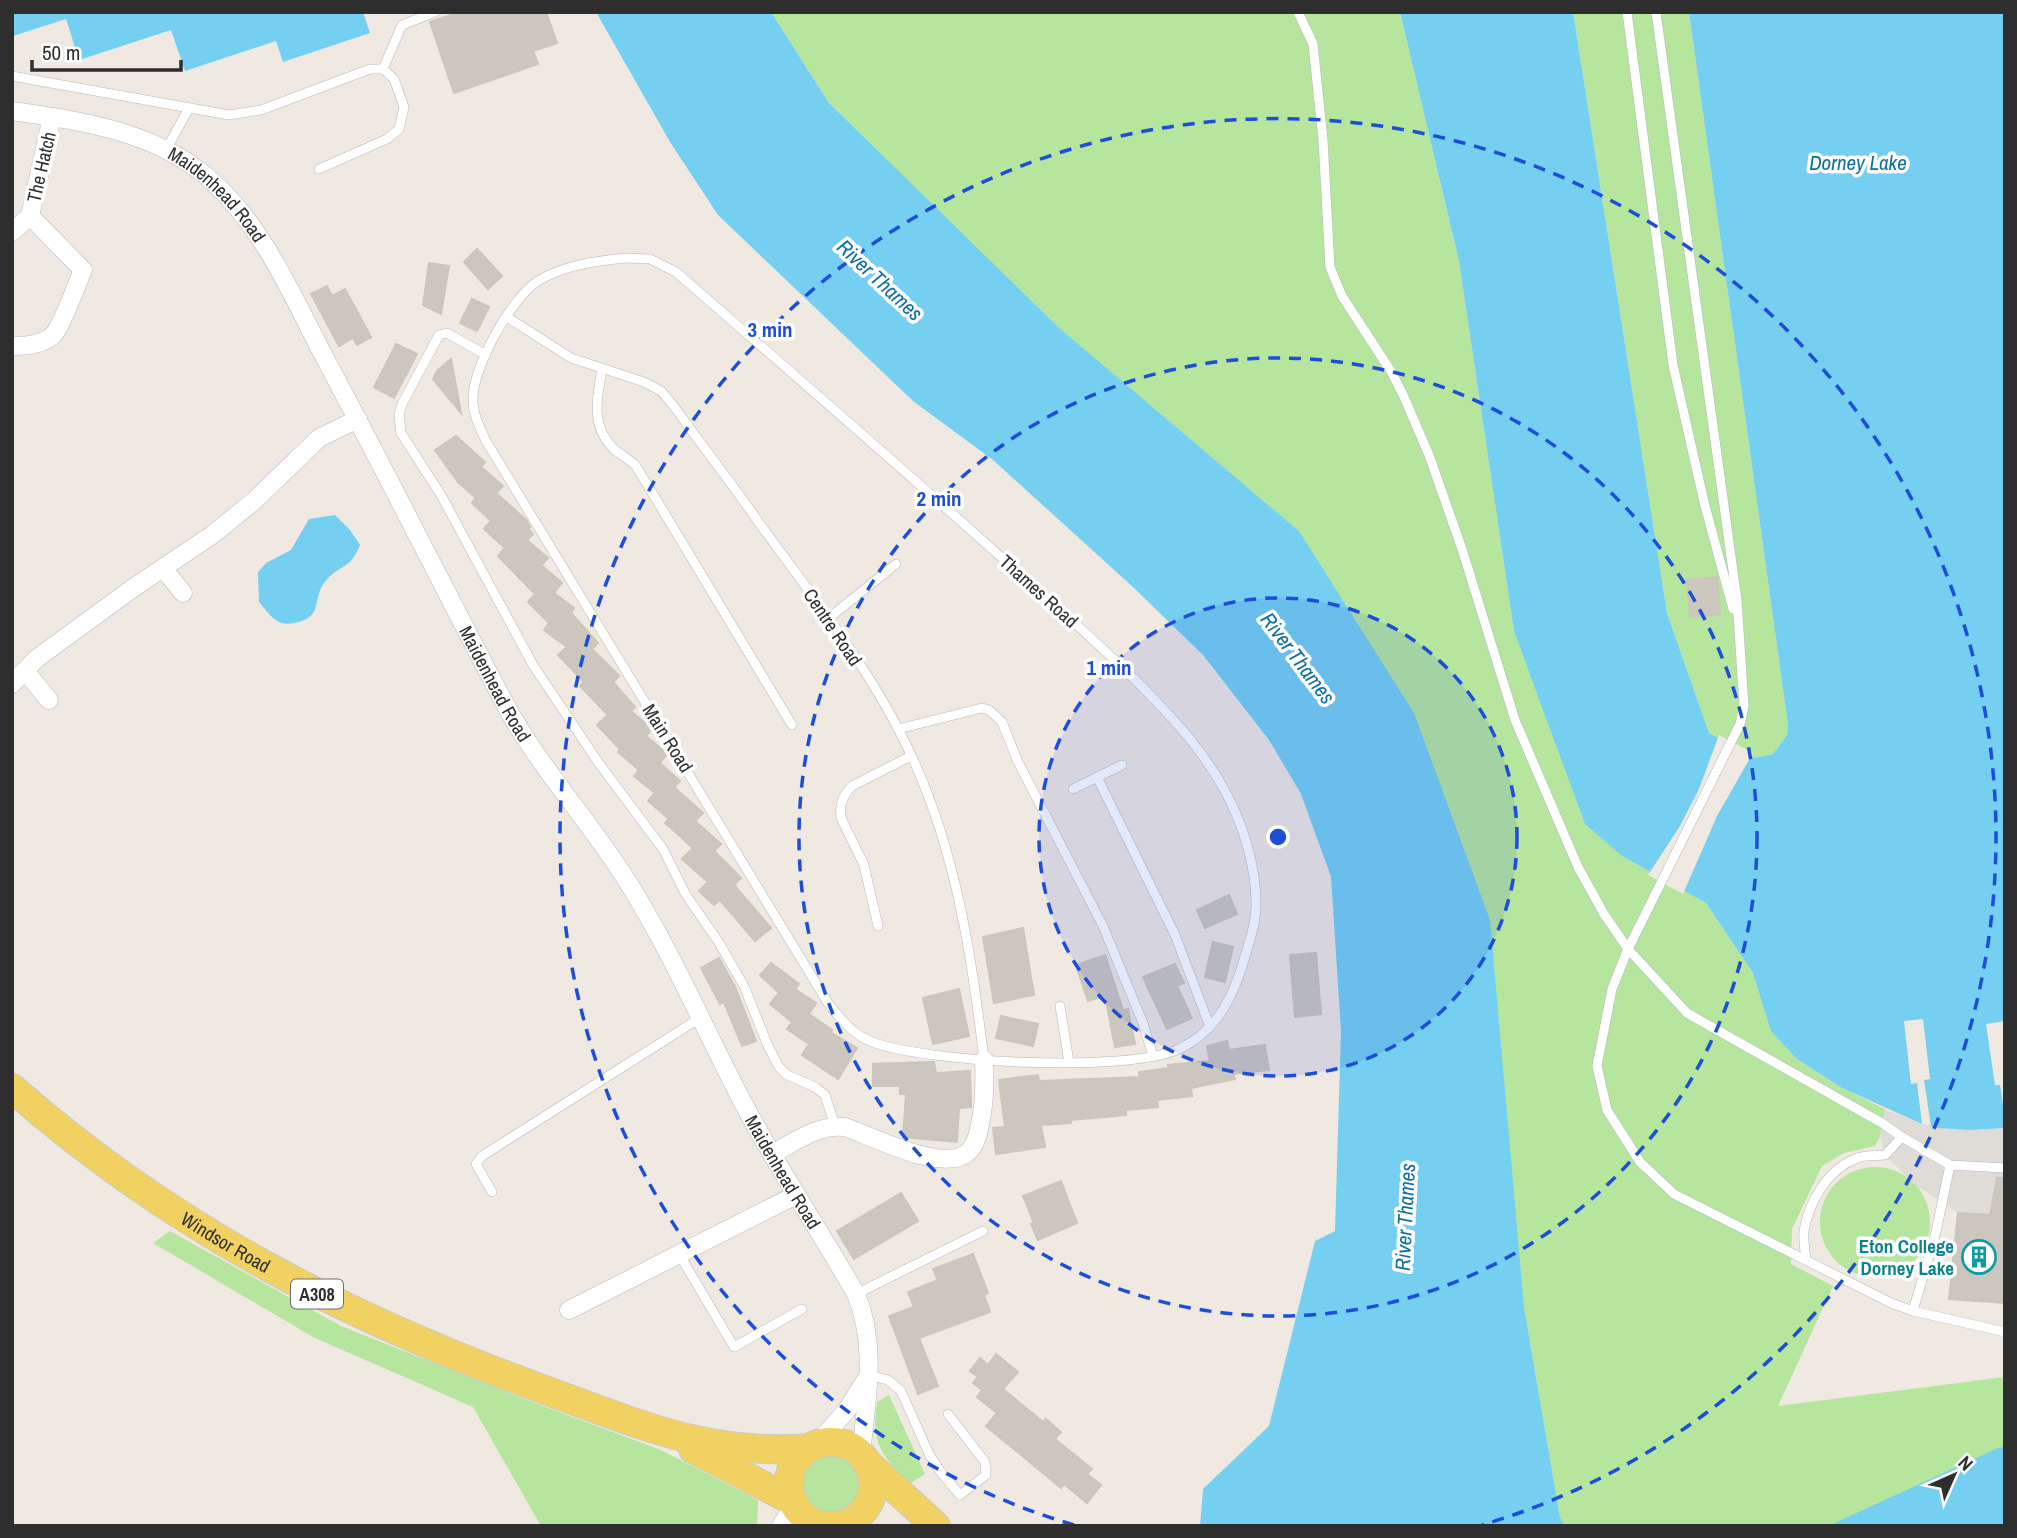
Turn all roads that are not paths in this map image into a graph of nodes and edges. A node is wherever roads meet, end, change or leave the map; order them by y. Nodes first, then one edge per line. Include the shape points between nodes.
1 (435, 12) edge
2 (1298, 12) edge
3 (1627, 12) edge
4 (1656, 12) edge
5 (383, 69) junction
6 (12, 76) edge
7 (189, 108) junction
8 (12, 111) edge
9 (52, 117) junction
10 (166, 150) junction
11 (319, 169) dead end
12 (30, 216) junction
13 (12, 232) edge
14 (507, 317) junction
15 (12, 346) edge
16 (486, 355) junction
17 (602, 369) junction
18 (358, 419) junction
19 (896, 564) dead end
20 (163, 568) junction
21 (183, 593) dead end
22 (829, 618) junction
23 (1739, 629) junction
24 (18, 678) edge
25 (49, 700) dead end
26 (792, 725) dead end
27 (898, 729) junction
28 (911, 755) junction
29 (1122, 765) dead end
30 (1097, 777) junction
31 (1073, 789) dead end
32 (878, 926) dead end
33 (1628, 949) junction
34 (1060, 1006) dead end
35 (700, 1018) junction
36 (1210, 1027) junction
37 (1153, 1056) junction
38 (984, 1060) junction
39 (1069, 1062) junction
40 (12, 1088) edge
41 (835, 1126) junction
42 (1902, 1138) junction
43 (772, 1154) junction
44 (1950, 1166) junction
45 (2005, 1168) edge
46 (492, 1192) dead end
47 (796, 1195) junction
48 (983, 1231) dead end
49 (680, 1254) junction
50 (1806, 1259) junction
51 (856, 1294) junction
52 (802, 1309) dead end
53 (569, 1310) dead end
54 (1913, 1311) junction
55 (2005, 1332) edge
56 (868, 1375) junction
57 (948, 1414) dead end
58 (659, 1432) junction
59 (813, 1446) junction
60 (863, 1458) junction
61 (789, 1510) edge
62 (839, 1525) edge
63 (879, 1526) edge
64 (936, 1526) edge

1 - 5 lane via 402,25
2 - 33 lane via 1313,44 1329,267 1342,296 1392,373 1429,454 1520,732 1578,867
3 - 23 lane via 1673,365
4 - 23 lane
5 - 7 lane via 370,69 261,110 229,115
5 - 11 lane via 394,79 404,107 399,129 387,139
6 - 7 lane
7 - 10 lane
8 - 9 street, Maidenhead Road
9 - 10 street, Maidenhead Road via 107,128
9 - 12 street, The Hatch
10 - 18 street, Maidenhead Road via 213,181 241,212 279,271
12 - 13 street, The Hatch
12 - 15 street, The Hatch via 83,270 54,334 31,345
14 - 16 lane, Main Road
14 - 17 lane, Centre Road via 571,358
14 - 36 lane, Thames Road via 528,288 559,270 625,258 650,259 669,267 1067,615 1154,699 1189,736 1218,778 1252,865 1256,905 1250,940 1227,1006
16 - 38 lane, Main Road via 472,402 486,441 828,1003 848,1027 867,1040 932,1055
16 - 41 lane via 447,333 439,335 402,404 401,433 441,495 533,666 663,849 686,895 718,941 744,986 774,1058 788,1075 825,1095
17 - 22 lane, Centre Road via 654,386 668,398
17 - 26 lane via 596,411 600,429 611,446 636,466
18 - 20 street via 319,438 255,500
18 - 35 street, Maidenhead Road via 508,710 629,884
19 - 22 lane
20 - 21 street
20 - 24 street via 36,659
22 - 27 lane, Centre Road
23 - 33 lane via 1744,706 1740,724
24 - 25 street
27 - 28 lane, Centre Road
27 - 37 lane via 982,708 1002,722 1113,948
28 - 32 lane via 852,786 839,812 864,865
28 - 38 lane, Centre Road via 938,824 957,893
29 - 30 lane
30 - 31 lane
30 - 36 lane via 1175,935
33 - 42 lane via 1687,1013
33 - 50 lane via 1612,989 1597,1066 1607,1110 1640,1162 1674,1194
34 - 39 lane
35 - 43 street, Maidenhead Road
35 - 46 lane via 482,1156 476,1164
36 - 37 lane, Thames Road via 1179,1049
37 - 39 lane, Thames Road
38 - 39 lane, Thames Road
38 - 41 street via 980,1127 973,1147 960,1157 919,1154
40 - 58 main road, Windsor Road / A308 via 124,1177 213,1236 304,1287 453,1356
41 - 43 street via 817,1130
42 - 44 lane
42 - 50 lane via 1885,1155 1859,1157 1834,1170 1810,1212 1804,1232
43 - 47 street, Maidenhead Road
44 - 45 lane
44 - 54 lane
47 - 49 street
47 - 51 street, Maidenhead Road
48 - 51 lane
49 - 52 lane via 733,1347
49 - 53 street
50 - 54 lane
51 - 56 street, Maidenhead Road via 869,1337
54 - 55 lane
56 - 57 lane via 888,1380 901,1391 929,1454 960,1495 986,1475 985,1462
56 - 59 street via 855,1399
56 - 60 street, Maidenhead Road
58 - 59 main road, Windsor Road / A308 via 743,1449
58 - 61 main road, Windsor Road / A308
59 - 60 main road via 841,1443
59 - 61 main road via 792,1469
60 - 62 main road via 873,1485 870,1499 862,1512
60 - 64 main road
61 - 62 main road via 824,1525
62 - 63 main road

